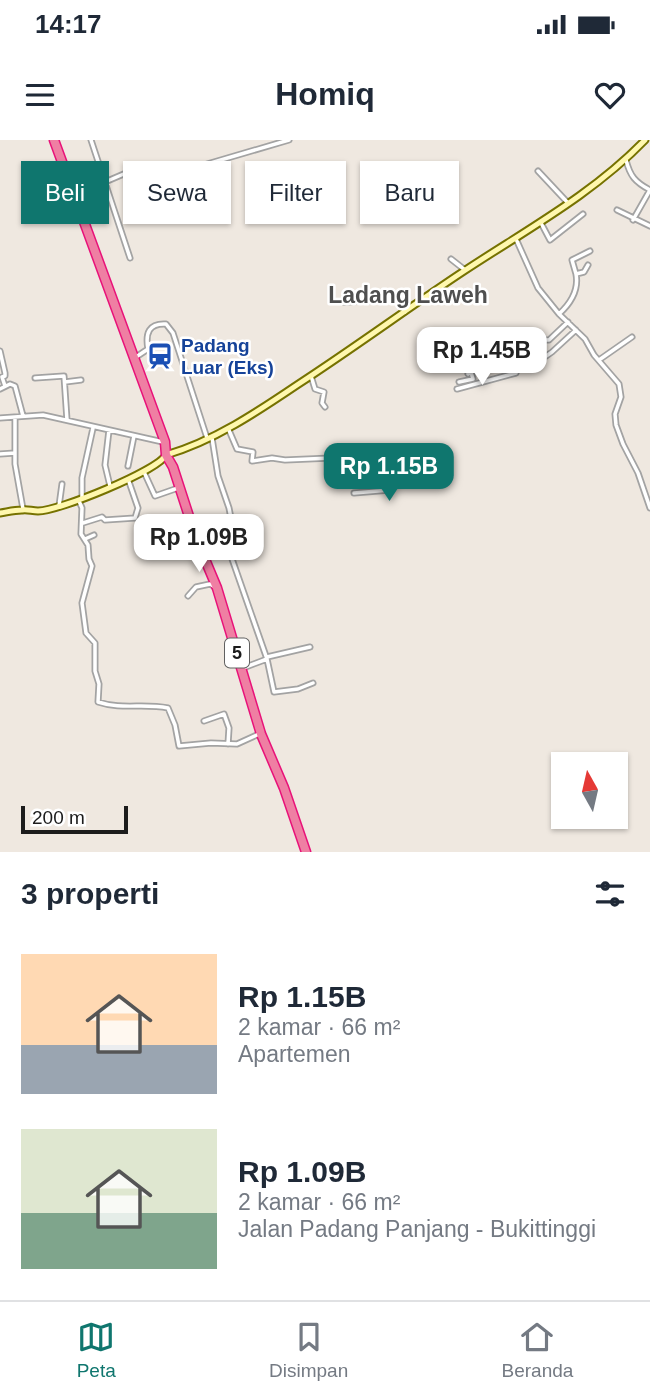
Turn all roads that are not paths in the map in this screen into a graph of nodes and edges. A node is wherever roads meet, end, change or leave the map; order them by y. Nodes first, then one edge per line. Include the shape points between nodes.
1 (54, 140) edge
2 (91, 140) edge
3 (289, 140) edge
4 (645, 140) edge
5 (625, 158) junction
6 (98, 161) edge
7 (538, 171) dead end
8 (109, 180) edge
9 (109, 194) edge
10 (644, 201) junction
11 (650, 203) edge
12 (569, 204) junction
13 (618, 211) dead end
14 (583, 214) dead end
15 (633, 220) junction
16 (541, 223) junction
17 (650, 226) edge
18 (516, 239) junction
19 (590, 251) dead end
20 (130, 258) dead end
21 (451, 259) dead end
22 (588, 265) dead end
23 (465, 270) junction
24 (576, 274) junction
25 (344, 302) dead end
26 (405, 312) junction
27 (559, 314) junction
28 (568, 322) junction
29 (576, 330) junction
30 (632, 337) dead end
31 (0, 351) edge
32 (136, 357) junction
33 (599, 360) junction
34 (510, 361) junction
35 (529, 369) dead end
36 (311, 376) junction
37 (35, 378) dead end
38 (81, 380) dead end
39 (4, 381) junction
40 (65, 382) junction
41 (459, 382) dead end
42 (0, 389) edge
43 (457, 389) dead end
44 (325, 407) dead end
45 (23, 416) junction
46 (15, 417) junction
47 (0, 418) edge
48 (67, 420) junction
49 (93, 428) junction
50 (228, 428) junction
51 (108, 430) junction
52 (134, 436) junction
53 (210, 437) junction
54 (165, 442) junction
55 (16, 453) junction
56 (0, 454) edge
57 (166, 454) junction
58 (445, 455) dead end
59 (128, 466) dead end
60 (144, 472) junction
61 (411, 475) junction
62 (128, 479) junction
63 (62, 484) dead end
64 (110, 486) junction
65 (178, 488) junction
66 (354, 493) dead end
67 (80, 498) junction
68 (59, 506) junction
69 (650, 508) edge
70 (23, 509) junction
71 (0, 513) edge
72 (82, 524) junction
73 (94, 535) dead end
74 (85, 539) junction
75 (217, 588) junction
76 (188, 596) dead end
77 (310, 647) dead end
78 (267, 658) junction
79 (242, 669) junction
80 (313, 683) dead end
81 (204, 721) dead end
82 (261, 733) junction
83 (228, 744) junction
84 (306, 852) edge

1 - 32 highway, 5
2 - 6 street
3 - 8 street via 180,172 126,173
4 - 5 main road
5 - 10 street via 630,175 650,190
5 - 12 main road
7 - 12 street
9 - 20 street
10 - 11 street
10 - 15 street
12 - 16 main road
13 - 15 street
14 - 16 street via 550,240
15 - 17 street
16 - 18 main road
18 - 23 main road
18 - 27 street via 534,282
19 - 24 street via 572,260
21 - 23 street
22 - 24 street
23 - 26 main road
24 - 27 street via 578,287
25 - 26 street via 397,300
26 - 36 main road
27 - 28 street
28 - 29 street
28 - 34 street via 549,340 537,340
29 - 33 street
29 - 35 street
30 - 33 street
31 - 39 street
32 - 53 street via 148,349 147,332 165,322 173,332
32 - 54 highway, 5
33 - 69 street via 619,384 616,425
34 - 41 street via 490,363 469,373 473,379
34 - 43 street via 516,373
36 - 44 street via 315,389 324,392
36 - 50 main road
37 - 40 street via 63,376
38 - 40 street
39 - 42 street
39 - 45 street via 15,386
40 - 48 street
45 - 46 street
45 - 48 street
46 - 47 street
46 - 55 street
48 - 49 street
49 - 51 street
49 - 67 street
50 - 53 main road
50 - 61 street via 237,449 253,452 252,461 331,458
51 - 52 street
51 - 64 street via 105,465
52 - 54 street
52 - 59 street
53 - 57 main road
53 - 78 street via 237,549 231,556
54 - 57 highway, 5
55 - 56 street
55 - 70 street
57 - 60 main road
57 - 65 highway, 5
58 - 61 street
60 - 62 main road
60 - 65 street via 155,495
61 - 66 street via 390,490
62 - 64 main road
62 - 72 street via 138,508 135,518 102,517
63 - 68 street
64 - 67 main road
65 - 75 highway, 5
67 - 68 main road
67 - 72 street
68 - 70 main road
70 - 71 main road
72 - 74 street
73 - 74 street
74 - 83 street via 92,569 82,603 86,634 94,641 97,702 118,708 168,708 179,746
75 - 76 street via 210,584 196,587
75 - 79 highway, 5
77 - 78 street
78 - 79 street
78 - 80 street via 274,692
79 - 82 highway, 5
81 - 83 street via 224,714
82 - 83 street
82 - 84 highway, 5

